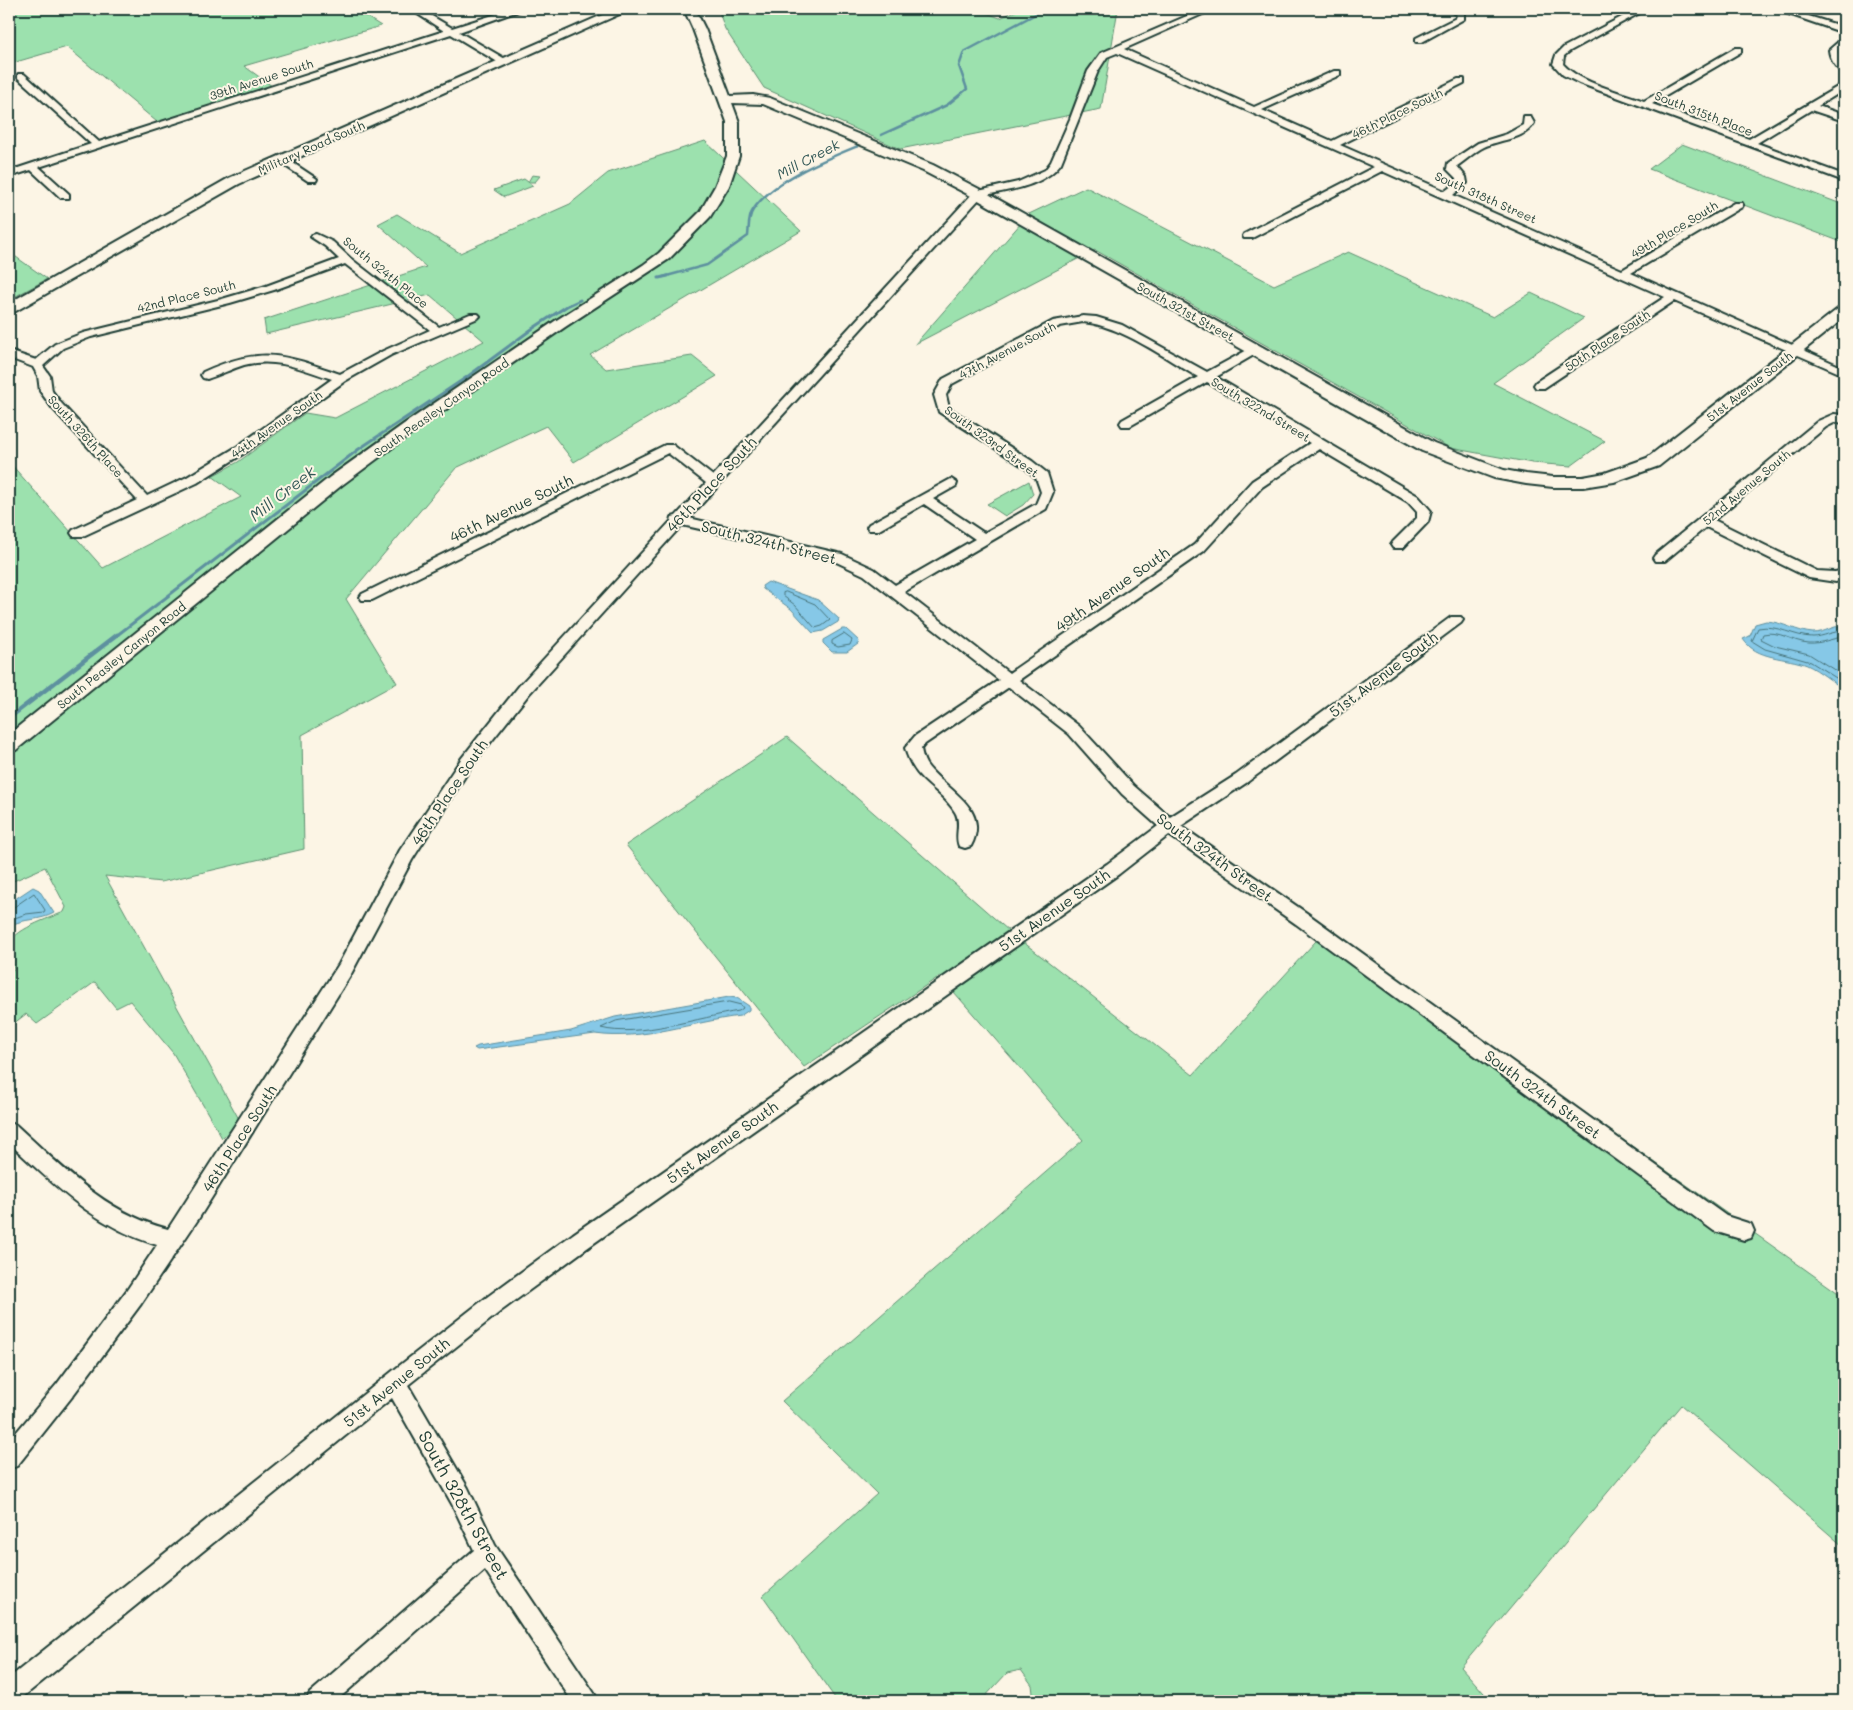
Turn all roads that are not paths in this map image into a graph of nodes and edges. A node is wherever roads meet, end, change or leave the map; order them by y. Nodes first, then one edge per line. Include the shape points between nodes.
1 (414, 9) edge
2 (520, 9) edge
3 (625, 9) edge
4 (689, 9) edge
5 (1210, 9) edge
6 (1451, 9) edge
7 (1643, 9) edge
8 (1778, 9) edge
9 (1844, 30) edge
10 (451, 31) junction
11 (1419, 40) dead end
12 (1844, 40) edge
13 (1116, 49) junction
14 (1738, 50) dead end
15 (504, 62) junction
16 (1844, 70) edge
17 (1337, 73) dead end
18 (21, 76) dead end
19 (1461, 81) dead end
20 (1844, 86) edge
21 (725, 100) junction
22 (1645, 104) junction
23 (1812, 107) junction
24 (1254, 110) junction
25 (1527, 118) dead end
26 (1844, 118) edge
27 (1750, 143) junction
28 (97, 145) junction
29 (1332, 145) junction
30 (281, 159) junction
31 (32, 166) junction
32 (1382, 167) junction
33 (9, 174) edge
34 (1844, 178) edge
35 (312, 179) dead end
36 (978, 194) junction
37 (1447, 195) junction
38 (65, 196) dead end
39 (1738, 205) dead end
40 (1248, 236) dead end
41 (316, 238) dead end
42 (346, 260) junction
43 (1624, 273) junction
44 (1673, 296) junction
45 (9, 309) edge
46 (1844, 311) edge
47 (474, 316) dead end
48 (1083, 319) joint
49 (438, 330) junction
50 (1255, 350) junction
51 (1795, 350) junction
52 (9, 354) edge
53 (37, 366) junction
54 (1844, 372) edge
55 (207, 375) dead end
56 (1207, 377) junction
57 (341, 378) junction
58 (1540, 385) dead end
59 (940, 394) joint
60 (1839, 419) edge
61 (1126, 423) dead end
62 (1319, 443) junction
63 (1654, 462) joint
64 (713, 482) junction
65 (951, 484) dead end
66 (1047, 487) joint
67 (925, 499) junction
68 (146, 502) junction
69 (677, 520) junction
70 (1705, 521) junction
71 (874, 528) dead end
72 (78, 533) dead end
73 (984, 540) junction
74 (1398, 546) dead end
75 (1660, 558) dead end
76 (1844, 574) edge
77 (896, 591) junction
78 (367, 597) dead end
79 (1456, 620) dead end
80 (1010, 680) junction
81 (9, 744) edge
82 (1169, 826) junction
83 (965, 842) dead end
84 (9, 1131) edge
85 (1744, 1231) dead end
86 (172, 1240) junction
87 (395, 1382) junction
88 (9, 1458) edge
89 (487, 1554) junction
90 (9, 1693) edge
91 (318, 1701) edge
92 (586, 1701) edge

1 - 10 street
2 - 10 street, 39th Avenue South
3 - 15 main road, Military Road South
4 - 21 main road, South Peasley Canyon Road
5 - 13 street
6 - 11 street via 1462,15 1456,22
7 - 22 street, South 315th Place via 1567,50 1560,55 1558,64 1572,76
8 - 9 street
10 - 15 street
10 - 28 street, 39th Avenue South
12 - 16 street via 1833,50
13 - 24 street, South 318th Street
13 - 36 street via 1104,55 1093,71 1075,119 1049,172 1021,184
14 - 22 street
15 - 30 main road, Military Road South
17 - 24 street
18 - 28 street
19 - 29 street, 46th Place South
20 - 23 street
21 - 36 main road, South 321st Street via 766,101 928,168
21 - 81 main road, South Peasley Canyon Road via 733,122 733,156 722,186 705,214 664,256 410,427 336,482
22 - 27 street, South 315th Place
23 - 26 street
23 - 27 street
24 - 29 street, South 318th Street
25 - 37 street via 1528,127 1481,145 1452,165 1462,183
27 - 34 street, South 315th Place
28 - 31 street, 39th Avenue South
29 - 32 street, South 318th Street
30 - 35 street
30 - 45 main road, Military Road South via 234,182
31 - 33 street, 39th Avenue South
31 - 38 street
32 - 37 street, South 318th Street
32 - 40 street
36 - 50 main road, South 321st Street
36 - 64 street, 46th Place South
37 - 43 street, South 318th Street
39 - 43 street, 49th Place South
41 - 42 street, South 324th Place via 329,244
42 - 49 street, South 324th Place
42 - 53 street, 42nd Place South via 226,301 87,335 59,346
43 - 44 street, South 318th Street
44 - 51 street, South 318th Street
44 - 58 street, 50th Place South
46 - 51 main road, 51st Avenue South
47 - 49 street, 44th Avenue South
48 - 56 street, South 322nd Street via 1118,327
48 - 59 street, 47th Avenue South via 1064,321 1048,328 947,382
49 - 57 street, 44th Avenue South
50 - 56 street
50 - 63 main road, South 321st Street via 1428,447 1500,474 1553,482 1583,482 1608,478
51 - 54 street, South 318th Street
51 - 63 main road, 51st Avenue South
52 - 53 street
53 - 68 street, South 326th Place via 44,376 46,392 57,406
55 - 57 street via 271,358
56 - 61 street
56 - 62 street, South 322nd Street
57 - 68 street, 44th Avenue South via 242,449 192,480
59 - 66 street, South 323rd Street via 943,409 1028,464 1042,476
60 - 70 street, 52nd Avenue South via 1822,424
62 - 74 street, South 322nd Street via 1413,499 1424,511 1423,519
62 - 80 street, 49th Avenue South via 1257,484 1199,548
64 - 69 street, 46th Place South
64 - 78 street, 46th Avenue South via 669,448
65 - 67 street
66 - 73 street via 1041,506
67 - 71 street
67 - 73 street
68 - 72 street, 44th Avenue South
69 - 77 street, South 324th Street via 837,557 869,572
69 - 86 street, 46th Place South via 526,688 466,763 406,855 346,969 294,1054
70 - 75 street, 52nd Avenue South
70 - 76 street via 1804,571 1826,577
73 - 77 street
77 - 80 street, South 324th Street
79 - 82 street, 51st Avenue South via 1241,780
80 - 82 street, South 324th Street via 1074,730 1128,790
80 - 83 street, 49th Avenue South via 920,740 913,748 917,763 925,774 962,809 967,828
82 - 85 street, South 324th Street via 1721,1224
82 - 87 street, 51st Avenue South via 1108,873 580,1241
84 - 86 street via 87,1201 138,1229
86 - 88 street, 46th Place South via 64,1391
87 - 89 street, South 328th Street via 460,1496
87 - 90 street, 51st Avenue South
89 - 91 street
89 - 92 street, South 328th Street

